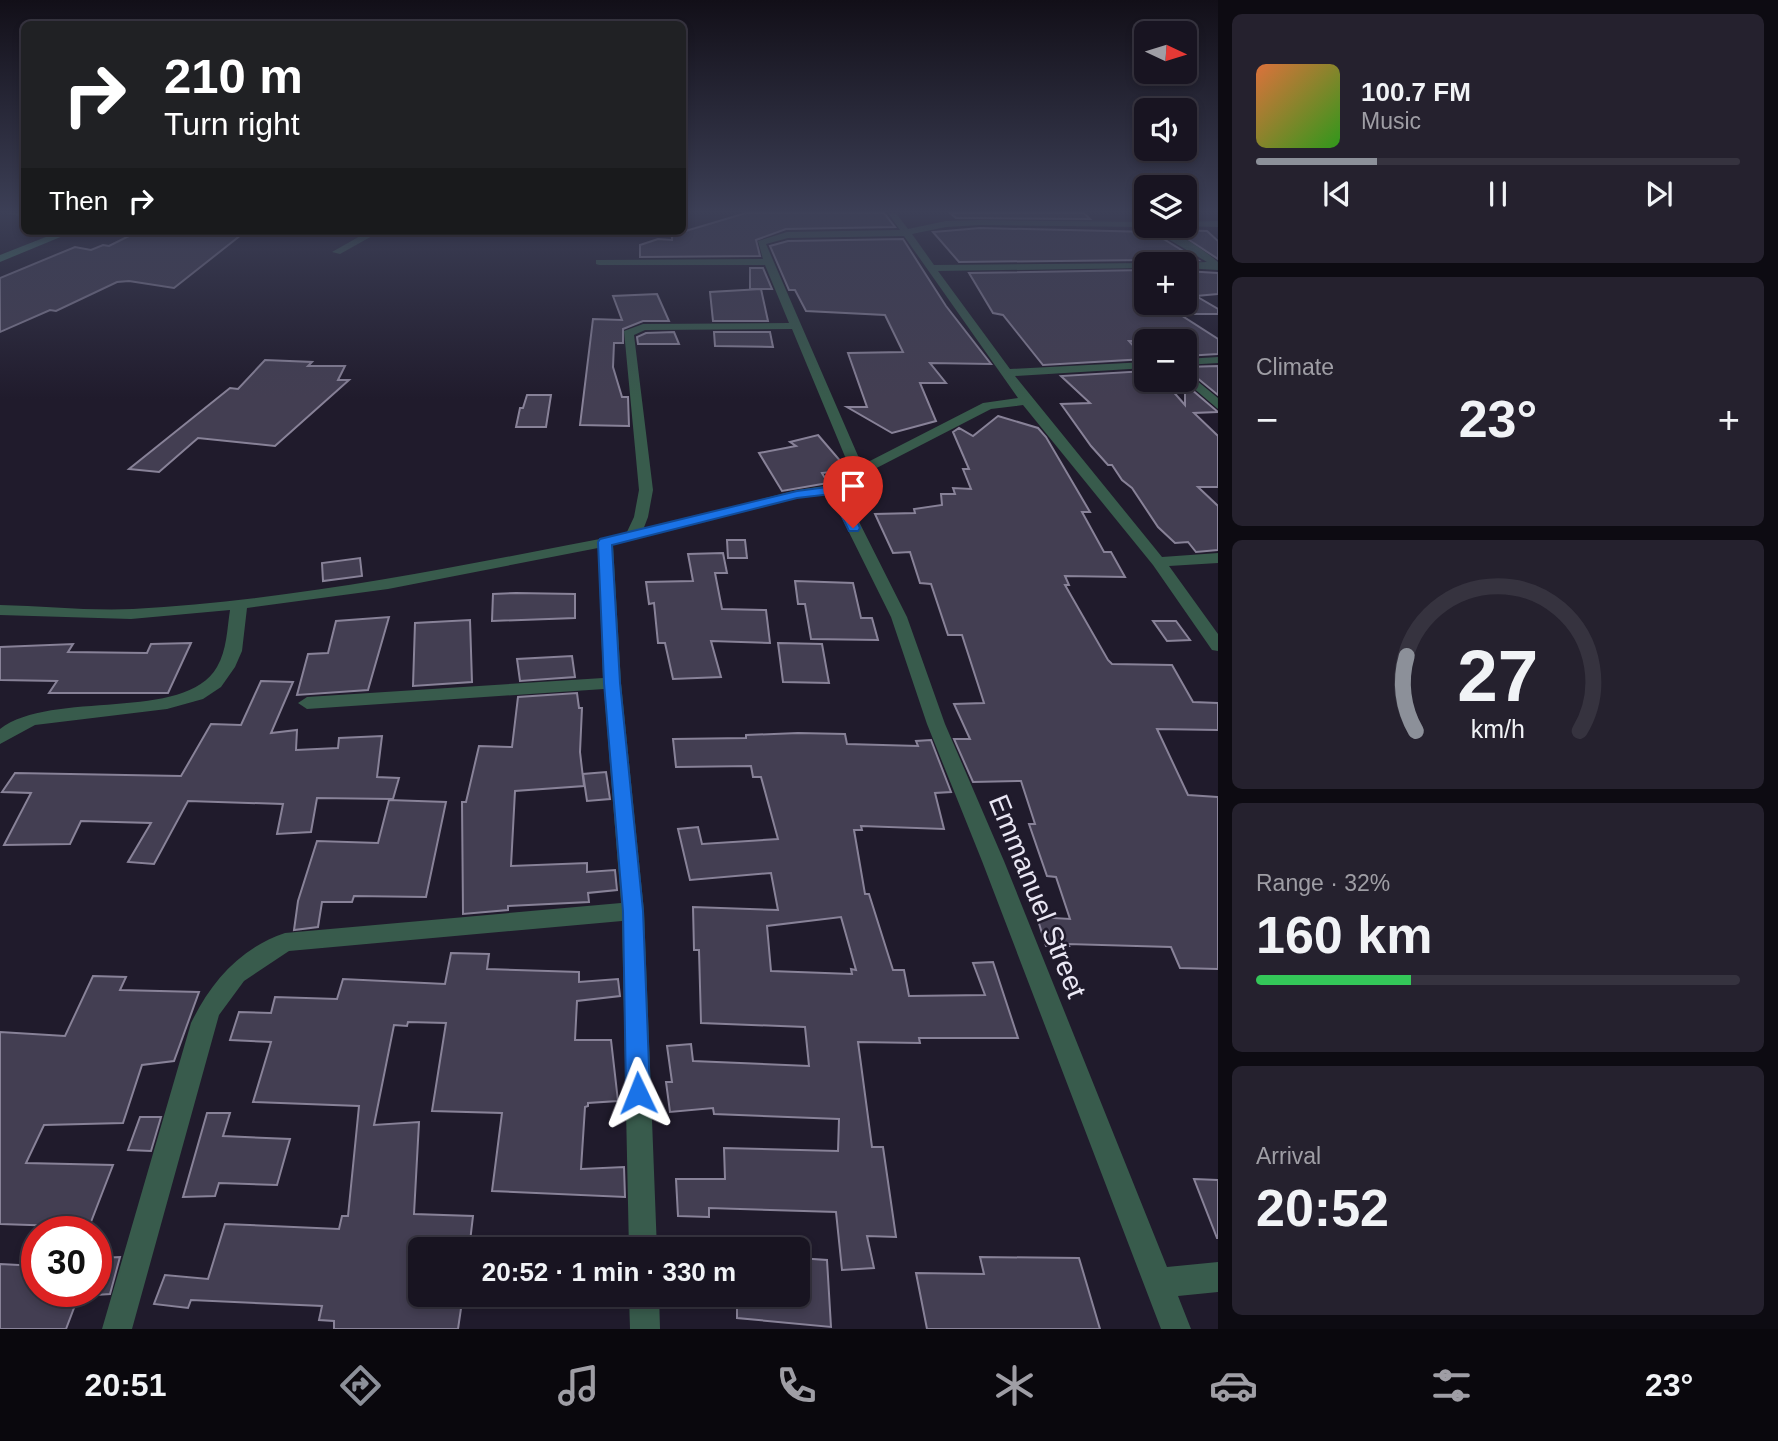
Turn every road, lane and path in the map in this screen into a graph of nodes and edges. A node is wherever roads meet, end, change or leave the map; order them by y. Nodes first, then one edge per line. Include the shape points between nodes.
1 (773, 275) edge
2 (935, 275) edge
3 (795, 326) junction
4 (1218, 360) edge
5 (1197, 361) edge
6 (1134, 366) edge
7 (1008, 373) junction
8 (1197, 385) edge
9 (1027, 402) junction
10 (1218, 405) edge
11 (858, 472) junction
12 (835, 489) junction
13 (632, 537) junction
14 (605, 542) junction
15 (1218, 558) edge
16 (1158, 562) junction
17 (239, 604) junction
18 (0, 610) edge
19 (1218, 646) edge
20 (612, 683) junction
21 (307, 702) dead end
22 (1, 734) edge
23 (633, 911) junction
24 (643, 1237) edge
25 (1218, 1277) edge
26 (1158, 1283) junction
27 (645, 1307) edge
28 (117, 1329) edge
29 (646, 1329) edge
30 (1176, 1329) edge

1 - 3 street
2 - 7 street
3 - 11 street
3 - 13 street via 643,327 628,333 646,490
4 - 5 street
6 - 7 street
7 - 9 street
8 - 10 street
9 - 11 street via 987,406
9 - 16 street
11 - 12 street
12 - 13 street via 797,494
12 - 26 street, Emmanuel Street via 899,617 936,724
13 - 14 street
14 - 17 street via 388,584
14 - 20 street
15 - 16 street
16 - 19 street
17 - 18 street via 131,614
17 - 22 street via 226,667 215,683 197,695 167,704 32,719
20 - 21 street
20 - 23 street
23 - 24 street
23 - 28 street via 285,942 239,971 216,996 203,1023
25 - 26 street
26 - 30 street, Emmanuel Street
27 - 29 street

